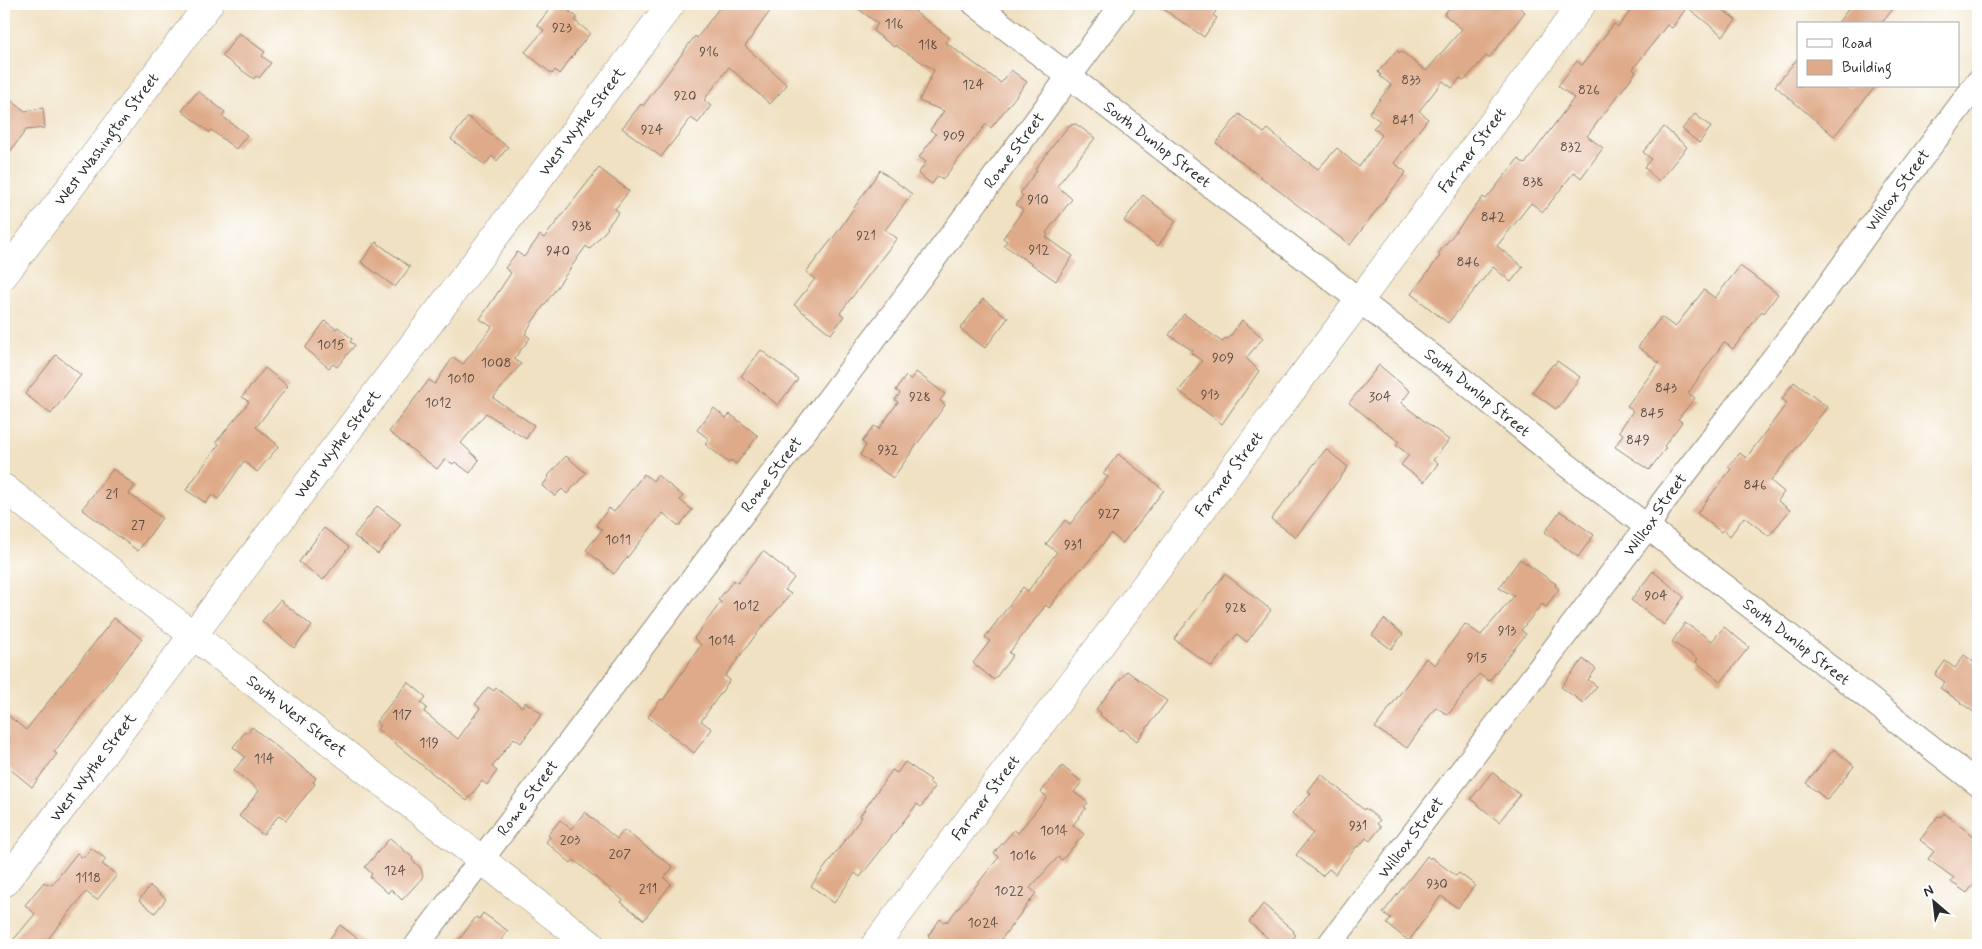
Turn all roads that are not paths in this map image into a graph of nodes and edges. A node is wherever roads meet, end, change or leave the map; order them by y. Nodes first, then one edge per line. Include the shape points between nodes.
1 (209, 4) edge
2 (671, 4) edge
3 (975, 4) edge
4 (1123, 4) edge
5 (1582, 4) edge
6 (1069, 77) junction
7 (1978, 82) edge
8 (4, 275) edge
9 (1359, 301) junction
10 (4, 488) edge
11 (1648, 526) junction
12 (192, 635) junction
13 (1978, 784) edge
14 (481, 860) junction
15 (4, 883) edge
16 (417, 945) edge
17 (591, 945) edge
18 (874, 945) edge
19 (1329, 945) edge

1 - 8 street, West Washington Street
2 - 12 street, West Wythe Street
3 - 6 street, South Dunlop Street
4 - 6 street, Rome Street
5 - 9 street, Farmer Street
6 - 9 street, South Dunlop Street
6 - 14 street, Rome Street
7 - 11 street, Willcox Street
9 - 11 street, South Dunlop Street
9 - 18 street, Farmer Street
10 - 12 street, South West Street
11 - 13 street, South Dunlop Street
11 - 19 street, Willcox Street
12 - 14 street, South West Street
12 - 15 street, West Wythe Street
14 - 16 street, Rome Street
14 - 17 street, South West Street

